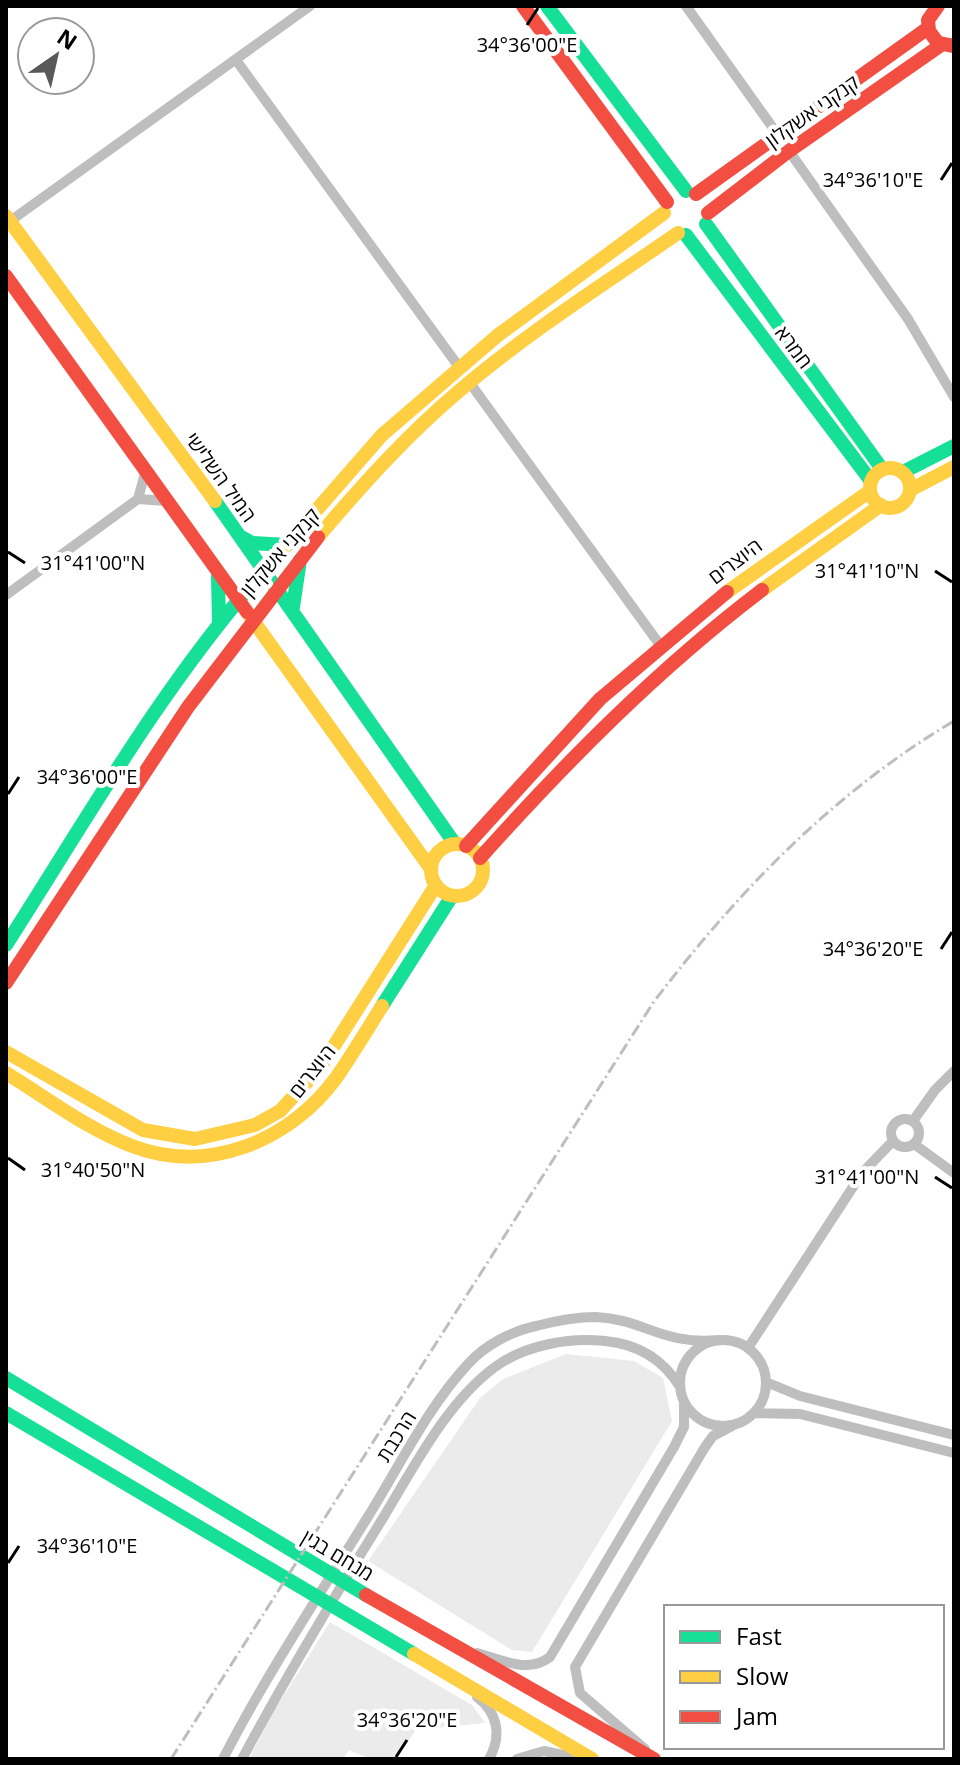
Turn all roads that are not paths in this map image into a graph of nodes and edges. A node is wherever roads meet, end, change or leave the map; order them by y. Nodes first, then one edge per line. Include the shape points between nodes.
1 (310, 6) edge
2 (523, 6) edge
3 (547, 6) edge
4 (686, 6) edge
5 (938, 6) edge
6 (928, 28) junction
7 (948, 46) edge
8 (236, 60) junction
9 (778, 135) junction
10 (789, 151) junction
11 (691, 192) junction
12 (666, 208) junction
13 (707, 218) junction
14 (7, 220) edge
15 (682, 234) junction
16 (6, 276) edge
17 (459, 367) junction
18 (470, 383) junction
19 (954, 397) edge
20 (954, 446) edge
21 (954, 467) edge
22 (882, 469) junction
23 (903, 472) junction
24 (145, 473) junction
25 (870, 486) junction
26 (910, 490) junction
27 (138, 499) junction
28 (166, 501) junction
29 (881, 505) junction
30 (240, 536) junction
31 (287, 545) junction
32 (301, 558) junction
33 (215, 568) junction
34 (265, 570) junction
35 (278, 586) junction
36 (6, 595) edge
37 (239, 599) junction
38 (293, 607) junction
39 (249, 617) junction
40 (219, 622) junction
41 (233, 639) junction
42 (660, 645) junction
43 (274, 649) junction
44 (461, 845) junction
45 (480, 858) junction
46 (431, 869) junction
47 (436, 885) junction
48 (452, 896) junction
49 (6, 945) edge
50 (6, 983) edge
51 (6, 1052) edge
52 (954, 1071) edge
53 (6, 1073) edge
54 (913, 1121) junction
55 (893, 1141) junction
56 (914, 1144) junction
57 (954, 1173) edge
58 (719, 1340) junction
59 (748, 1348) junction
60 (6, 1378) edge
61 (766, 1382) junction
62 (680, 1387) junction
63 (684, 1401) junction
64 (6, 1413) edge
65 (755, 1413) junction
66 (732, 1426) junction
67 (954, 1435) edge
68 (954, 1453) edge
69 (460, 1648) junction
70 (440, 1669) junction
71 (223, 1759) edge
72 (242, 1759) edge
73 (489, 1759) edge
74 (517, 1759) edge
75 (581, 1759) edge
76 (592, 1759) edge
77 (655, 1759) edge

1 - 8 street
2 - 12 street
3 - 11 street
4 - 9 street
5 - 6 street
6 - 7 street via 932,38
6 - 9 street, קנקני אשקלון
7 - 10 street, קנקני אשקלון
8 - 14 street
8 - 17 street
9 - 11 street, קנקני אשקלון
10 - 13 street, קנקני אשקלון
10 - 19 street via 908,319
11 - 12 street via 675,194
11 - 13 street via 705,202
12 - 15 street via 668,225
12 - 17 street, קנקני אשקלון
13 - 15 street via 697,232
13 - 22 street, חמרא
14 - 30 street, המיל השלישי
15 - 18 street, קנקני אשקלון
15 - 25 street, חמרא
16 - 24 street
17 - 31 street, קנקני אשקלון via 382,435
18 - 32 street, קנקני אשקלון via 396,450
18 - 42 street
20 - 23 street
21 - 26 street
22 - 23 street
22 - 25 street
23 - 26 street
24 - 27 street
24 - 28 street
25 - 29 street
25 - 42 street, היוצרים
26 - 29 street via 901,505
27 - 28 street
27 - 36 street
28 - 33 street
29 - 45 street, היוצרים via 777,577 644,684 562,765
30 - 31 street via 252,543
30 - 34 street, המיל השלישי
31 - 34 street, קנקני אשקלון
32 - 35 street, קנקני אשקלון
32 - 38 street
33 - 37 street
33 - 40 street via 221,591
34 - 35 street, המיל השלישי
34 - 37 street, קנקני אשקלון
35 - 38 street, המיל השלישי
35 - 39 street, קנקני אשקלון
37 - 39 street
37 - 40 street, קנקני אשקלון
38 - 44 street, המיל השלישי
39 - 41 street, קנקני אשקלון
39 - 43 street
40 - 49 street, קנקני אשקלון
41 - 43 street
41 - 50 street, קנקני אשקלון
42 - 44 street, היוצרים
43 - 46 street
44 - 45 street
44 - 46 street via 436,853
45 - 48 street via 480,883 467,894
46 - 47 street
47 - 48 street
47 - 51 street, היוצרים via 320,1068 280,1111 255,1125 195,1139 143,1130
48 - 53 street, היוצרים via 315,1105 262,1142 196,1157 137,1148
52 - 54 street
54 - 55 street via 902,1119 893,1125
54 - 56 street via 919,1130
55 - 56 street via 902,1147
55 - 59 street via 862,1173
56 - 57 street
58 - 59 street
58 - 62 street via 695,1351 681,1373
58 - 71 street, הרכבת via 689,1343 623,1322 566,1319 507,1337 471,1361 420,1432
59 - 61 street via 763,1366
60 - 69 street, מנחם בגין
61 - 65 street
61 - 67 street via 800,1396
62 - 63 street
62 - 72 street, הרכבת via 656,1358 615,1342 550,1344 496,1366 471,1388 404,1484
63 - 66 street via 703,1422
63 - 69 street via 684,1427 674,1447 550,1657 525,1667
64 - 70 street
65 - 66 street
65 - 68 street via 800,1414
66 - 77 street via 705,1447 575,1667 580,1693
69 - 77 street, מנחם בגין
70 - 73 street via 485,1703 495,1719 498,1735
70 - 76 street
74 - 75 street via 544,1751

